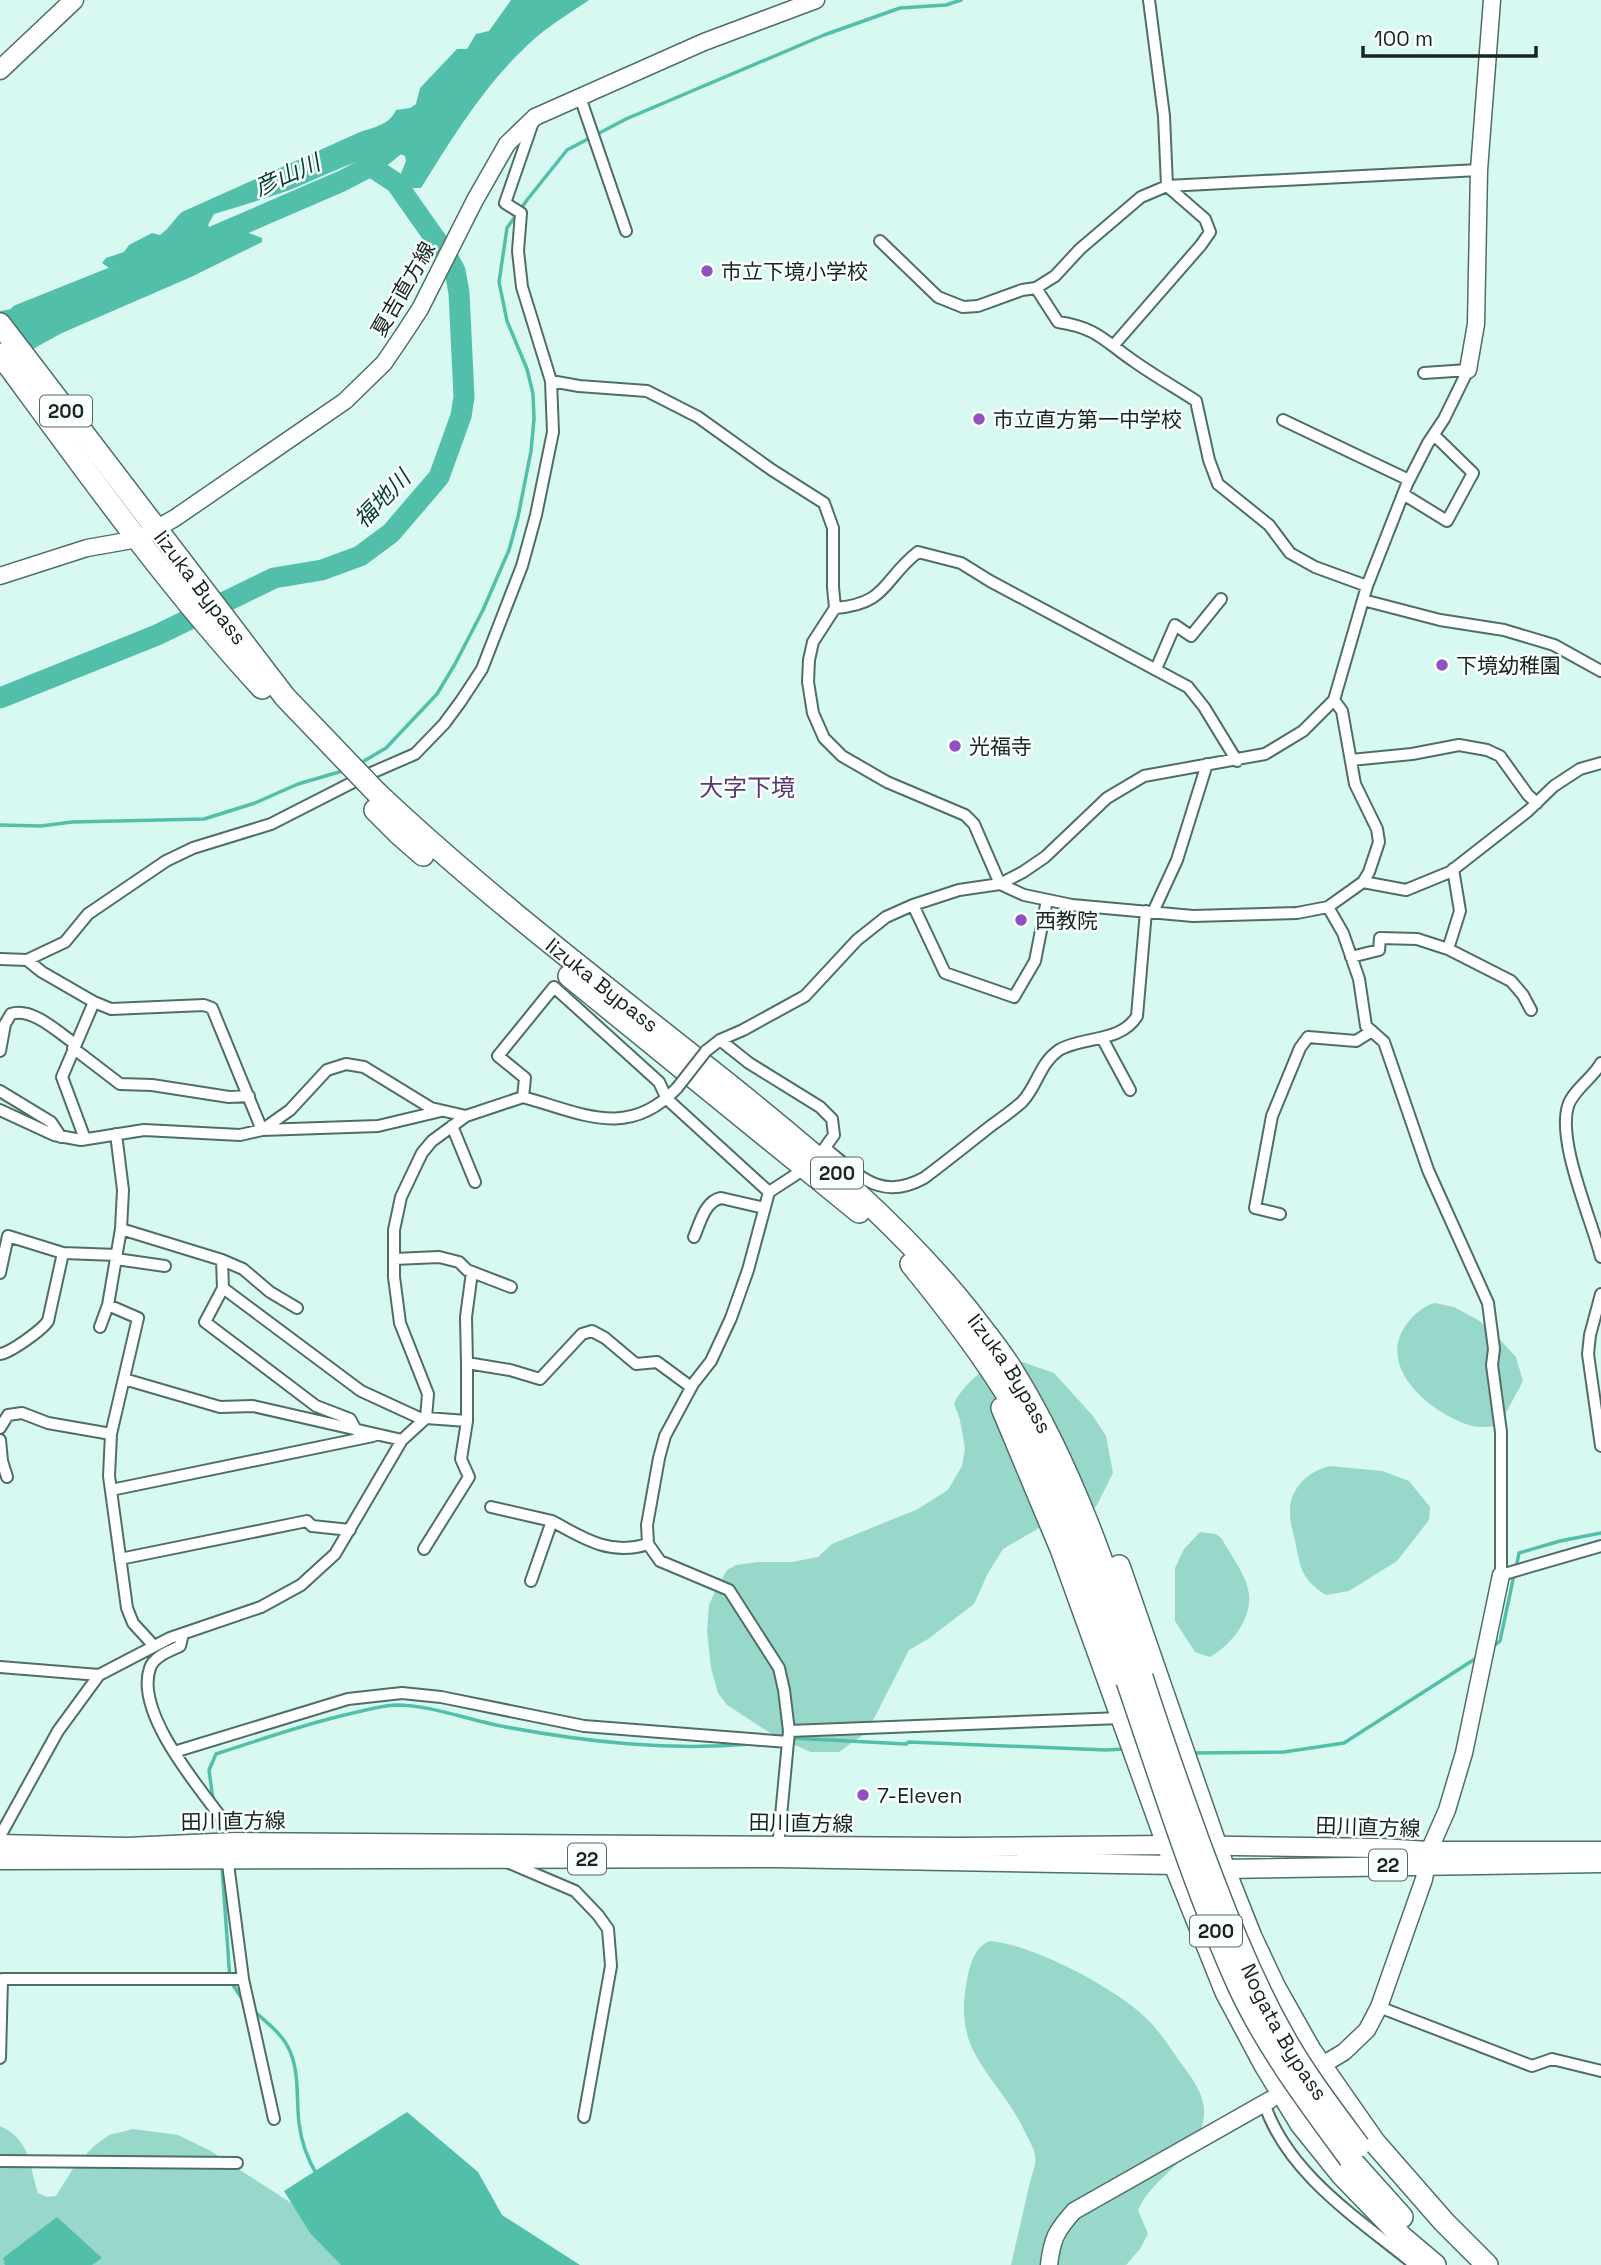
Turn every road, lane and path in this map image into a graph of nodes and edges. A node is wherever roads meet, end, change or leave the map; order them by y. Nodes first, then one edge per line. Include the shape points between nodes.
1 (74, 0) edge
2 (816, 0) edge
3 (1149, 0) edge
4 (1492, 0) edge
5 (0, 70) edge
6 (580, 97) junction
7 (535, 117) junction
8 (1479, 170) junction
9 (1167, 186) junction
10 (626, 231) dead end
11 (880, 241) dead end
12 (1037, 288) junction
13 (0, 324) edge
14 (1113, 346) junction
15 (0, 354) edge
16 (1468, 370) junction
17 (1424, 373) dead end
18 (551, 381) junction
19 (1283, 420) dead end
20 (1434, 435) junction
21 (1409, 480) junction
22 (1403, 494) junction
23 (125, 506) junction
24 (147, 534) junction
25 (0, 576) edge
26 (1367, 586) junction
27 (1221, 599) dead end
28 (1363, 600) junction
29 (835, 608) junction
30 (1156, 669) junction
31 (1601, 671) edge
32 (1334, 700) junction
33 (1351, 760) junction
34 (1237, 761) junction
35 (1601, 763) edge
36 (1207, 764) junction
37 (1536, 803) junction
38 (1453, 869) junction
39 (1363, 881) junction
40 (1000, 884) junction
41 (1047, 900) junction
42 (913, 905) junction
43 (1328, 907) junction
44 (1149, 912) junction
45 (1448, 949) junction
46 (1351, 957) junction
47 (0, 959) edge
48 (27, 960) junction
49 (94, 1002) junction
50 (1531, 1010) dead end
51 (1372, 1031) junction
52 (1102, 1038) junction
53 (720, 1040) junction
54 (74, 1046) junction
55 (0, 1051) edge
56 (1601, 1063) edge
57 (1130, 1090) dead end
58 (0, 1091) edge
59 (249, 1096) junction
60 (523, 1097) junction
61 (667, 1099) junction
62 (0, 1110) edge
63 (444, 1111) junction
64 (466, 1116) junction
65 (452, 1126) junction
66 (262, 1130) junction
67 (116, 1134) junction
68 (61, 1137) junction
69 (85, 1139) junction
70 (817, 1157) junction
71 (475, 1182) dead end
72 (769, 1192) junction
73 (764, 1208) junction
74 (1280, 1214) dead end
75 (121, 1229) junction
76 (694, 1237) dead end
77 (4, 1240) edge
78 (63, 1252) junction
79 (116, 1257) junction
80 (1601, 1257) edge
81 (394, 1259) junction
82 (222, 1261) junction
83 (164, 1266) dead end
84 (472, 1272) junction
85 (0, 1273) edge
86 (511, 1287) dead end
87 (223, 1288) junction
88 (1601, 1294) edge
89 (108, 1305) junction
90 (296, 1308) dead end
91 (100, 1327) dead end
92 (0, 1354) edge
93 (981, 1357) junction
94 (467, 1363) junction
95 (1013, 1372) junction
96 (124, 1379) junction
97 (691, 1387) junction
98 (425, 1419) junction
99 (467, 1421) junction
100 (0, 1428) edge
101 (356, 1430) junction
102 (111, 1434) junction
103 (379, 1435) junction
104 (0, 1440) edge
105 (402, 1440) junction
106 (1601, 1446) edge
107 (7, 1478) dead end
108 (111, 1490) junction
109 (491, 1507) dead end
110 (552, 1521) junction
111 (350, 1530) junction
112 (648, 1544) junction
113 (1601, 1546) edge
114 (424, 1549) dead end
115 (120, 1559) junction
116 (1501, 1575) junction
117 (531, 1581) dead end
118 (183, 1634) junction
119 (154, 1646) junction
120 (0, 1667) edge
121 (99, 1675) junction
122 (1134, 1679) junction
123 (1121, 1718) junction
124 (788, 1737) junction
125 (174, 1752) junction
126 (0, 1836) edge
127 (226, 1843) junction
128 (0, 1844) edge
129 (1217, 1846) junction
130 (1601, 1851) edge
131 (777, 1852) junction
132 (1171, 1855) junction
133 (1428, 1858) junction
134 (501, 1859) junction
135 (0, 1860) edge
136 (1601, 1863) edge
137 (1224, 1869) junction
138 (243, 1979) junction
139 (1379, 2007) junction
140 (0, 2058) edge
141 (1329, 2061) dead end
142 (1601, 2071) edge
143 (1267, 2102) joint
144 (584, 2117) dead end
145 (274, 2119) dead end
146 (1355, 2153) junction
147 (0, 2161) edge
148 (237, 2163) dead end
149 (1049, 2265) edge
150 (1415, 2265) edge
151 (1435, 2265) edge
152 (1451, 2265) edge
153 (1472, 2265) edge
154 (1487, 2265) edge

1 - 5 main road
2 - 6 street, 夏吉直方線 via 704,42
3 - 9 street via 1164,116
4 - 8 street
6 - 7 street, 夏吉直方線
6 - 10 street
7 - 18 street via 505,203 521,213 518,251 522,287
7 - 24 street, 夏吉直方線 via 508,144 419,309 384,363 345,401
8 - 9 street
8 - 16 street via 1476,324
9 - 12 street via 1141,197
9 - 14 street via 1205,219 1210,232
11 - 12 street via 938,297 963,307
12 - 14 street via 1058,322 1082,326
13 - 23 highway, 200
14 - 26 street via 1196,401 1217,484 1269,525 1290,553
15 - 23 highway, 200
16 - 17 street
16 - 20 street
18 - 29 street via 647,391 698,417 824,503 833,528
18 - 48 street via 553,432 522,566 482,669 443,724 415,754 322,800 271,824 166,861 88,914 65,942
19 - 21 street
20 - 21 street
20 - 22 street via 1474,473 1447,521
21 - 22 street
22 - 26 street
23 - 24 highway, 200
24 - 25 street, 夏吉直方線
24 - 70 highway, 200 via 230,639 371,795 399,834 555,965
26 - 28 street
27 - 30 street via 1191,636 1175,625
28 - 31 street via 1440,620 1504,630 1554,645
28 - 32 street
29 - 30 street via 859,606 872,599 918,552 961,563
29 - 40 street via 813,642 809,660 813,713 824,738 842,756 887,782 965,815 974,824
30 - 34 street via 1188,687
32 - 33 street via 1342,711
32 - 34 street via 1303,731 1265,754
33 - 37 street via 1459,745 1487,750 1500,756
33 - 39 street via 1355,784 1379,842
34 - 36 street
35 - 37 street via 1580,769
36 - 40 street via 1144,776 1107,798 1045,857
36 - 44 street via 1177,860
37 - 38 street
38 - 39 street via 1406,890
38 - 45 street via 1460,911
39 - 43 street
40 - 41 street
40 - 42 street via 959,890
41 - 42 street via 1035,961 1014,997 945,973
41 - 44 street
42 - 53 street via 886,916 857,940 805,996
43 - 44 street via 1236,916
43 - 46 street
44 - 52 street via 1144,918 1137,1016 1126,1028
45 - 46 street via 1418,939 1380,938 1379,950
45 - 50 street via 1511,981
46 - 51 street via 1366,1026
47 - 48 street
48 - 49 street
49 - 54 street
49 - 59 street via 111,1009 212,1008
51 - 74 street via 1356,1041 1308,1037 1300,1048 1272,1116 1255,1208
51 - 116 street via 1384,1042 1429,1170 1488,1303 1501,1432
52 - 57 street
52 - 70 street via 1056,1053 1022,1102 909,1186 872,1185
53 - 61 street, bridge
53 - 70 street via 832,1119 834,1135
54 - 55 street via 19,1011 5,1024
54 - 59 street via 120,1084
54 - 69 street via 62,1077
56 - 80 street via 1569,1103 1565,1127 1576,1180
58 - 68 street via 51,1122
59 - 66 street
60 - 61 street via 605,1120 636,1117
60 - 61 street via 524,1078 498,1056 554,987 659,1082
60 - 64 street
61 - 72 street
62 - 68 street
63 - 64 street
63 - 66 street via 378,1126
63 - 66 street via 431,1108 364,1067 346,1064 327,1070 290,1110
64 - 65 street
65 - 71 street
65 - 81 street via 422,1153 401,1197
66 - 67 street via 240,1135 144,1130
67 - 69 street
67 - 75 street
68 - 69 street
70 - 72 street
70 - 93 highway, 200 via 854,1207 910,1263 958,1321
70 - 95 highway, Iizuka Bypass / 200 via 929,1264
72 - 73 street
73 - 76 street via 714,1199
73 - 97 street via 731,1318 711,1361
75 - 79 street
75 - 82 street
77 - 78 street
77 - 85 street
78 - 79 street
78 - 92 street via 48,1321 9,1353
79 - 83 street
79 - 89 street
81 - 84 street via 439,1257 459,1262
81 - 98 street via 400,1323 428,1394
82 - 87 street
82 - 90 street via 243,1269
84 - 86 street
84 - 94 street via 466,1317
87 - 98 street via 361,1391
87 - 101 street via 205,1322 316,1406 350,1419
88 - 106 street via 1588,1354
89 - 91 street
89 - 96 street via 138,1318
93 - 122 highway, 200 via 1039,1450
93 - 123 highway via 1061,1549
94 - 97 street via 540,1379 582,1334 592,1331 636,1364 657,1362
94 - 99 street
95 - 122 highway, Iizuka Bypass / 200 via 1087,1521
95 - 129 highway via 1049,1418 1107,1533
96 - 101 street via 220,1407 253,1406
96 - 102 street
97 - 112 street via 665,1436 647,1525
98 - 99 street
98 - 105 street
99 - 114 street via 461,1459 469,1477
100 - 102 street via 8,1415 22,1413 48,1423
101 - 103 street
102 - 108 street
103 - 105 street
103 - 108 street
104 - 107 street
105 - 111 street
108 - 115 street
109 - 110 street
110 - 112 street via 605,1546 629,1550
110 - 117 street
111 - 115 street via 312,1526 307,1521
111 - 118 street via 335,1554 301,1585 261,1607
112 - 124 street via 660,1561 729,1590 779,1668
113 - 116 street
115 - 119 street via 127,1608 133,1623
116 - 133 street via 1464,1753
118 - 119 street
118 - 125 street via 180,1646 155,1660 148,1683 150,1709
119 - 121 street
120 - 121 street
121 - 126 street via 58,1731
122 - 146 highway, Nogata Bypass / 200, bridge via 1200,1890 1239,1986 1296,2085
123 - 124 street
123 - 132 highway
124 - 125 street via 584,1726 402,1693 348,1699
124 - 131 street
125 - 127 street
127 - 128 main road, 田川直方線 / 22 via 127,1847
127 - 131 main road, 田川直方線 / 22
127 - 134 main road, 田川直方線 / 22
127 - 135 main road, 田川直方線 / 22
127 - 138 street
129 - 132 main road, 田川直方線 / 22
129 - 133 main road, 田川直方線 / 22 via 1380,1848
129 - 137 highway
130 - 133 main road, 田川直方線 / 22
131 - 132 main road, 田川直方線 / 22
131 - 134 main road, 田川直方線 / 22
132 - 137 main road, 田川直方線 / 22
132 - 151 highway via 1226,1992 1301,2124 1342,2175
133 - 136 main road, 田川直方線 / 22
133 - 137 main road, 田川直方線 / 22
133 - 139 street
134 - 144 street via 575,1891 608,1929 611,1966
137 - 154 highway via 1275,1988 1310,2050 1375,2143
138 - 140 street via 2,1979
138 - 145 street
139 - 141 street via 1367,2030
139 - 142 street via 1532,2066 1552,2059
143 - 149 street via 1074,2211 1052,2241
143 - 150 street via 1269,2117 1288,2152 1326,2193
146 - 152 highway, Nogata Bypass / 200 via 1411,2227
146 - 153 highway, Nogata Bypass / 200
147 - 148 street

